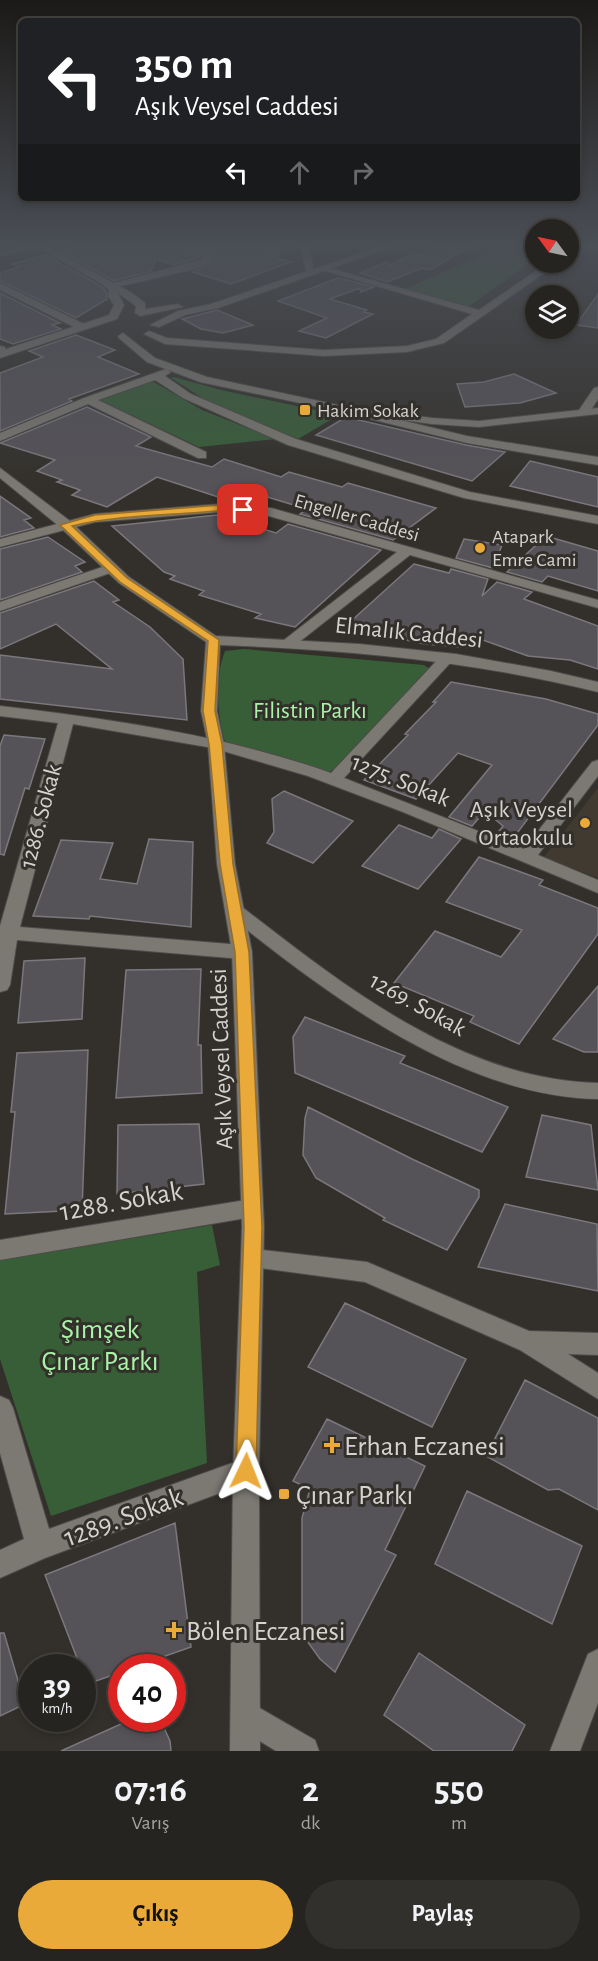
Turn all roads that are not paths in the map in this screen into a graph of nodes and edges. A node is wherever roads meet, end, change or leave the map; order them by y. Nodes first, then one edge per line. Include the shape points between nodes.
1 (77, 325) edge
2 (93, 325) edge
3 (111, 325) edge
4 (152, 325) edge
5 (161, 325) edge
6 (465, 325) edge
7 (84, 328) junction
8 (152, 330) junction
9 (111, 334) junction
10 (0, 355) edge
11 (0, 362) edge
12 (159, 369) junction
13 (598, 390) edge
14 (88, 400) junction
15 (338, 408) junction
16 (598, 411) edge
17 (583, 413) junction
18 (0, 437) edge
19 (202, 455) dead end
20 (598, 461) edge
21 (0, 472) edge
22 (598, 520) edge
23 (65, 525) junction
24 (0, 543) edge
25 (407, 551) junction
26 (111, 568) junction
27 (598, 604) edge
28 (0, 607) edge
29 (213, 640) junction
30 (289, 643) junction
31 (447, 658) junction
32 (598, 687) edge
33 (0, 711) edge
34 (67, 719) junction
35 (216, 744) junction
36 (598, 765) edge
37 (334, 779) junction
38 (526, 858) junction
39 (598, 887) edge
40 (235, 911) junction
41 (4, 933) edge
42 (242, 952) junction
43 (0, 984) edge
44 (598, 1091) edge
45 (252, 1208) junction
46 (0, 1250) edge
47 (253, 1259) junction
48 (528, 1342) junction
49 (598, 1344) edge
50 (598, 1387) edge
51 (0, 1408) edge
52 (246, 1471) junction
53 (40, 1546) junction
54 (0, 1564) edge
55 (598, 1664) edge
56 (246, 1714) junction
57 (245, 1751) edge
58 (304, 1751) edge
59 (564, 1751) edge

1 - 7 street
2 - 7 street
3 - 9 street
4 - 8 street
5 - 8 street
6 - 8 street via 440,341 407,349 324,353 165,341
7 - 10 street
8 - 9 street
8 - 12 street via 150,347 161,358
9 - 11 street via 77,337
9 - 12 street
12 - 14 street
12 - 15 street
12 - 22 street via 187,396 292,442 468,495
13 - 17 street
14 - 18 street
14 - 19 street
15 - 17 street via 479,423
15 - 20 street via 489,443
16 - 17 street
21 - 23 street
23 - 24 street, Engeller Caddesi
23 - 25 street, Engeller Caddesi via 95,518 221,508 255,511
23 - 26 street
25 - 27 street, Engeller Caddesi
25 - 30 street
26 - 28 street
26 - 29 street
29 - 30 street, Elmalık Caddesi
29 - 35 street, Aşık Veysel Caddesi via 209,711
30 - 31 street, Elmalık Caddesi
31 - 32 street, Elmalık Caddesi via 553,675
31 - 37 street
33 - 34 street, 1275. Sokak
34 - 35 street, 1275. Sokak
34 - 41 street, 1286. Sokak
35 - 37 street, 1275. Sokak
35 - 40 street, Aşık Veysel Caddesi via 226,864
36 - 38 street
37 - 38 street, 1275. Sokak
38 - 39 street, 1275. Sokak
40 - 42 street, Aşık Veysel Caddesi
40 - 44 street, 1269. Sokak via 294,957 393,1024 447,1053 523,1080
41 - 42 street
41 - 43 street, 1286. Sokak
42 - 45 street, Aşık Veysel Caddesi
45 - 46 street, 1288. Sokak
45 - 47 street, Aşık Veysel Caddesi
47 - 48 street via 367,1272
47 - 52 street, Aşık Veysel Caddesi
48 - 49 street
48 - 50 street
51 - 53 street
52 - 53 street, 1289. Sokak
52 - 56 street, Aşık Veysel Caddesi
53 - 54 street, 1289. Sokak
55 - 59 street
56 - 57 street, Aşık Veysel Caddesi
56 - 58 street

